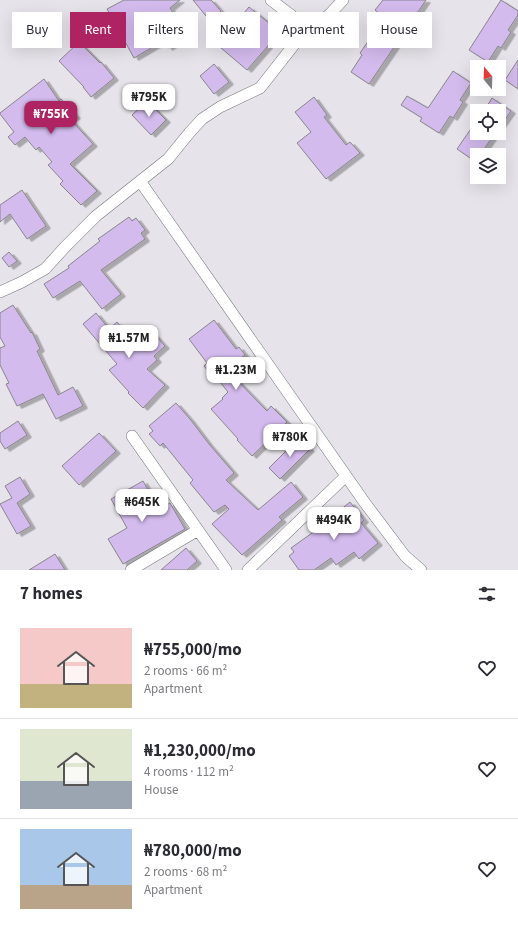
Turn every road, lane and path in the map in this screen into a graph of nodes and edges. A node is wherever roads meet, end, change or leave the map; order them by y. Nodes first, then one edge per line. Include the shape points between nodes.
1 (271, 0) edge
2 (343, 0) edge
3 (287, 12) edge
4 (332, 12) edge
5 (291, 48) edge
6 (140, 181) junction
7 (0, 292) edge
8 (132, 436) dead end
9 (346, 476) junction
10 (198, 530) junction
11 (131, 570) edge
12 (226, 570) edge
13 (248, 570) edge
14 (421, 570) edge

1 - 3 street
2 - 4 street
5 - 6 street via 260,88 220,107 202,119 168,159
6 - 7 street via 96,216 45,269
6 - 9 street
8 - 10 street
9 - 13 street
9 - 14 street via 405,556
10 - 11 street
10 - 12 street

